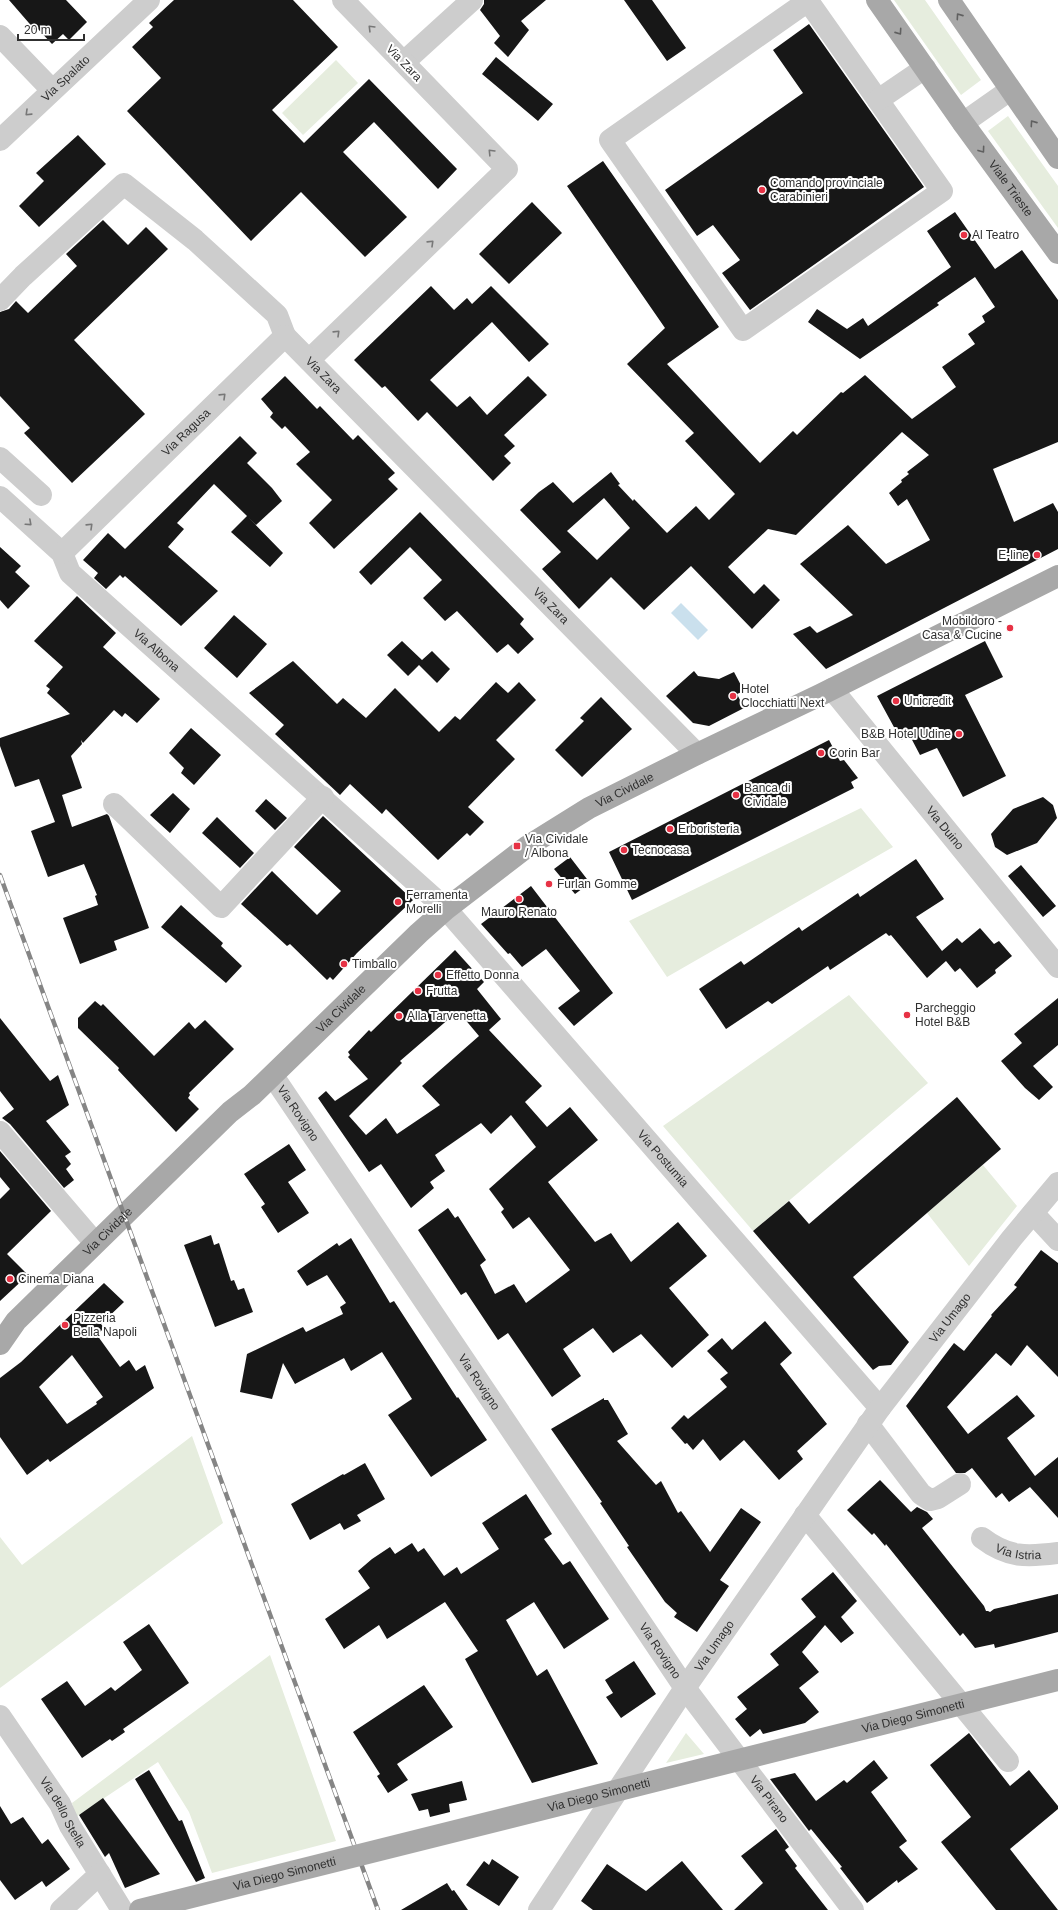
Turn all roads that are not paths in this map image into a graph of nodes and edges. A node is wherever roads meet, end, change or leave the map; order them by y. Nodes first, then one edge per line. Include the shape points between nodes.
1 (149, 0) edge
2 (343, 0) edge
3 (472, 0) edge
4 (877, 0) edge
5 (949, 0) edge
6 (0, 36) edge
7 (404, 62) junction
8 (925, 68) junction
9 (52, 90) junction
10 (1010, 90) junction
11 (878, 100) junction
12 (963, 123) junction
13 (0, 140) edge
14 (1058, 158) edge
15 (1058, 253) edge
16 (0, 300) edge
17 (285, 336) junction
18 (310, 360) junction
19 (0, 458) edge
20 (42, 495) dead end
21 (0, 497) edge
22 (62, 553) junction
23 (1058, 576) edge
24 (832, 689) junction
25 (697, 754) junction
26 (322, 797) junction
27 (114, 804) dead end
28 (446, 909) junction
29 (1058, 967) edge
30 (273, 1076) junction
31 (252, 1095) junction
32 (0, 1132) edge
33 (1058, 1183) edge
34 (1033, 1213) junction
35 (1058, 1240) edge
36 (95, 1243) junction
37 (2, 1342) edge
38 (874, 1416) junction
39 (960, 1484) dead end
40 (805, 1515) junction
41 (982, 1538) dead end
42 (1058, 1553) edge
43 (1058, 1680) edge
44 (685, 1688) junction
45 (0, 1716) edge
46 (1008, 1761) dead end
47 (100, 1874) junction
48 (61, 1910) edge
49 (122, 1910) edge
50 (140, 1910) edge
51 (539, 1910) edge
52 (853, 1910) edge

1 - 9 street, Via Spalato
7 -> 2 street, Via Zara
3 - 7 street
4 -> 8 main road, Viale Trieste
10 -> 5 main road
6 - 9 street
18 -> 7 street, Via Zara via 507,168
8 - 11 street
8 - 12 main road, Viale Trieste
9 -> 13 street, Via Spalato
10 - 12 street
14 -> 10 main road
11 - 11 street via 808,1 610,140 744,330 942,191
12 -> 15 main road, Viale Trieste
16 - 17 street via 124,184 195,240 277,315
17 - 18 street
22 -> 17 street, Via Ragusa
18 - 25 street, Via Zara
19 - 20 street
21 -> 22 street, Via Albona
22 - 26 street, Via Albona via 70,573
23 - 24 main road, Via Cividale
24 - 25 main road, Via Cividale
24 - 29 street, Via Duino
25 - 28 main road, Via Cividale via 589,808 528,846
26 - 27 street via 221,907
26 - 28 street, Via Albona
28 - 30 main road, Via Cividale via 400,950
28 - 38 street, Via Postumia
30 - 31 main road, Via Cividale
30 - 44 street, Via Rovigno
31 - 36 main road, Via Cividale via 230,1112
31 - 37 main road, Via Cividale via 238,1123 25,1330
32 - 36 street
33 - 34 street, Via Umago
34 - 35 street
34 - 38 street, Via Umago
36 - 37 main road, Via Cividale via 16,1321
38 - 39 street via 921,1494 930,1500 938,1498
38 - 40 street, Via Umago
40 - 44 street, Via Umago
40 - 46 street
41 - 42 street, Via Istria via 996,1549 1018,1555
43 - 50 main road, Via Diego Simonetti, bridge
44 - 51 street, Via Umago
44 - 52 street, Via Pirano
45 - 47 street, Via dello Stella via 60,1804 70,1826
47 - 48 street
47 - 49 street, Via dello Stella

